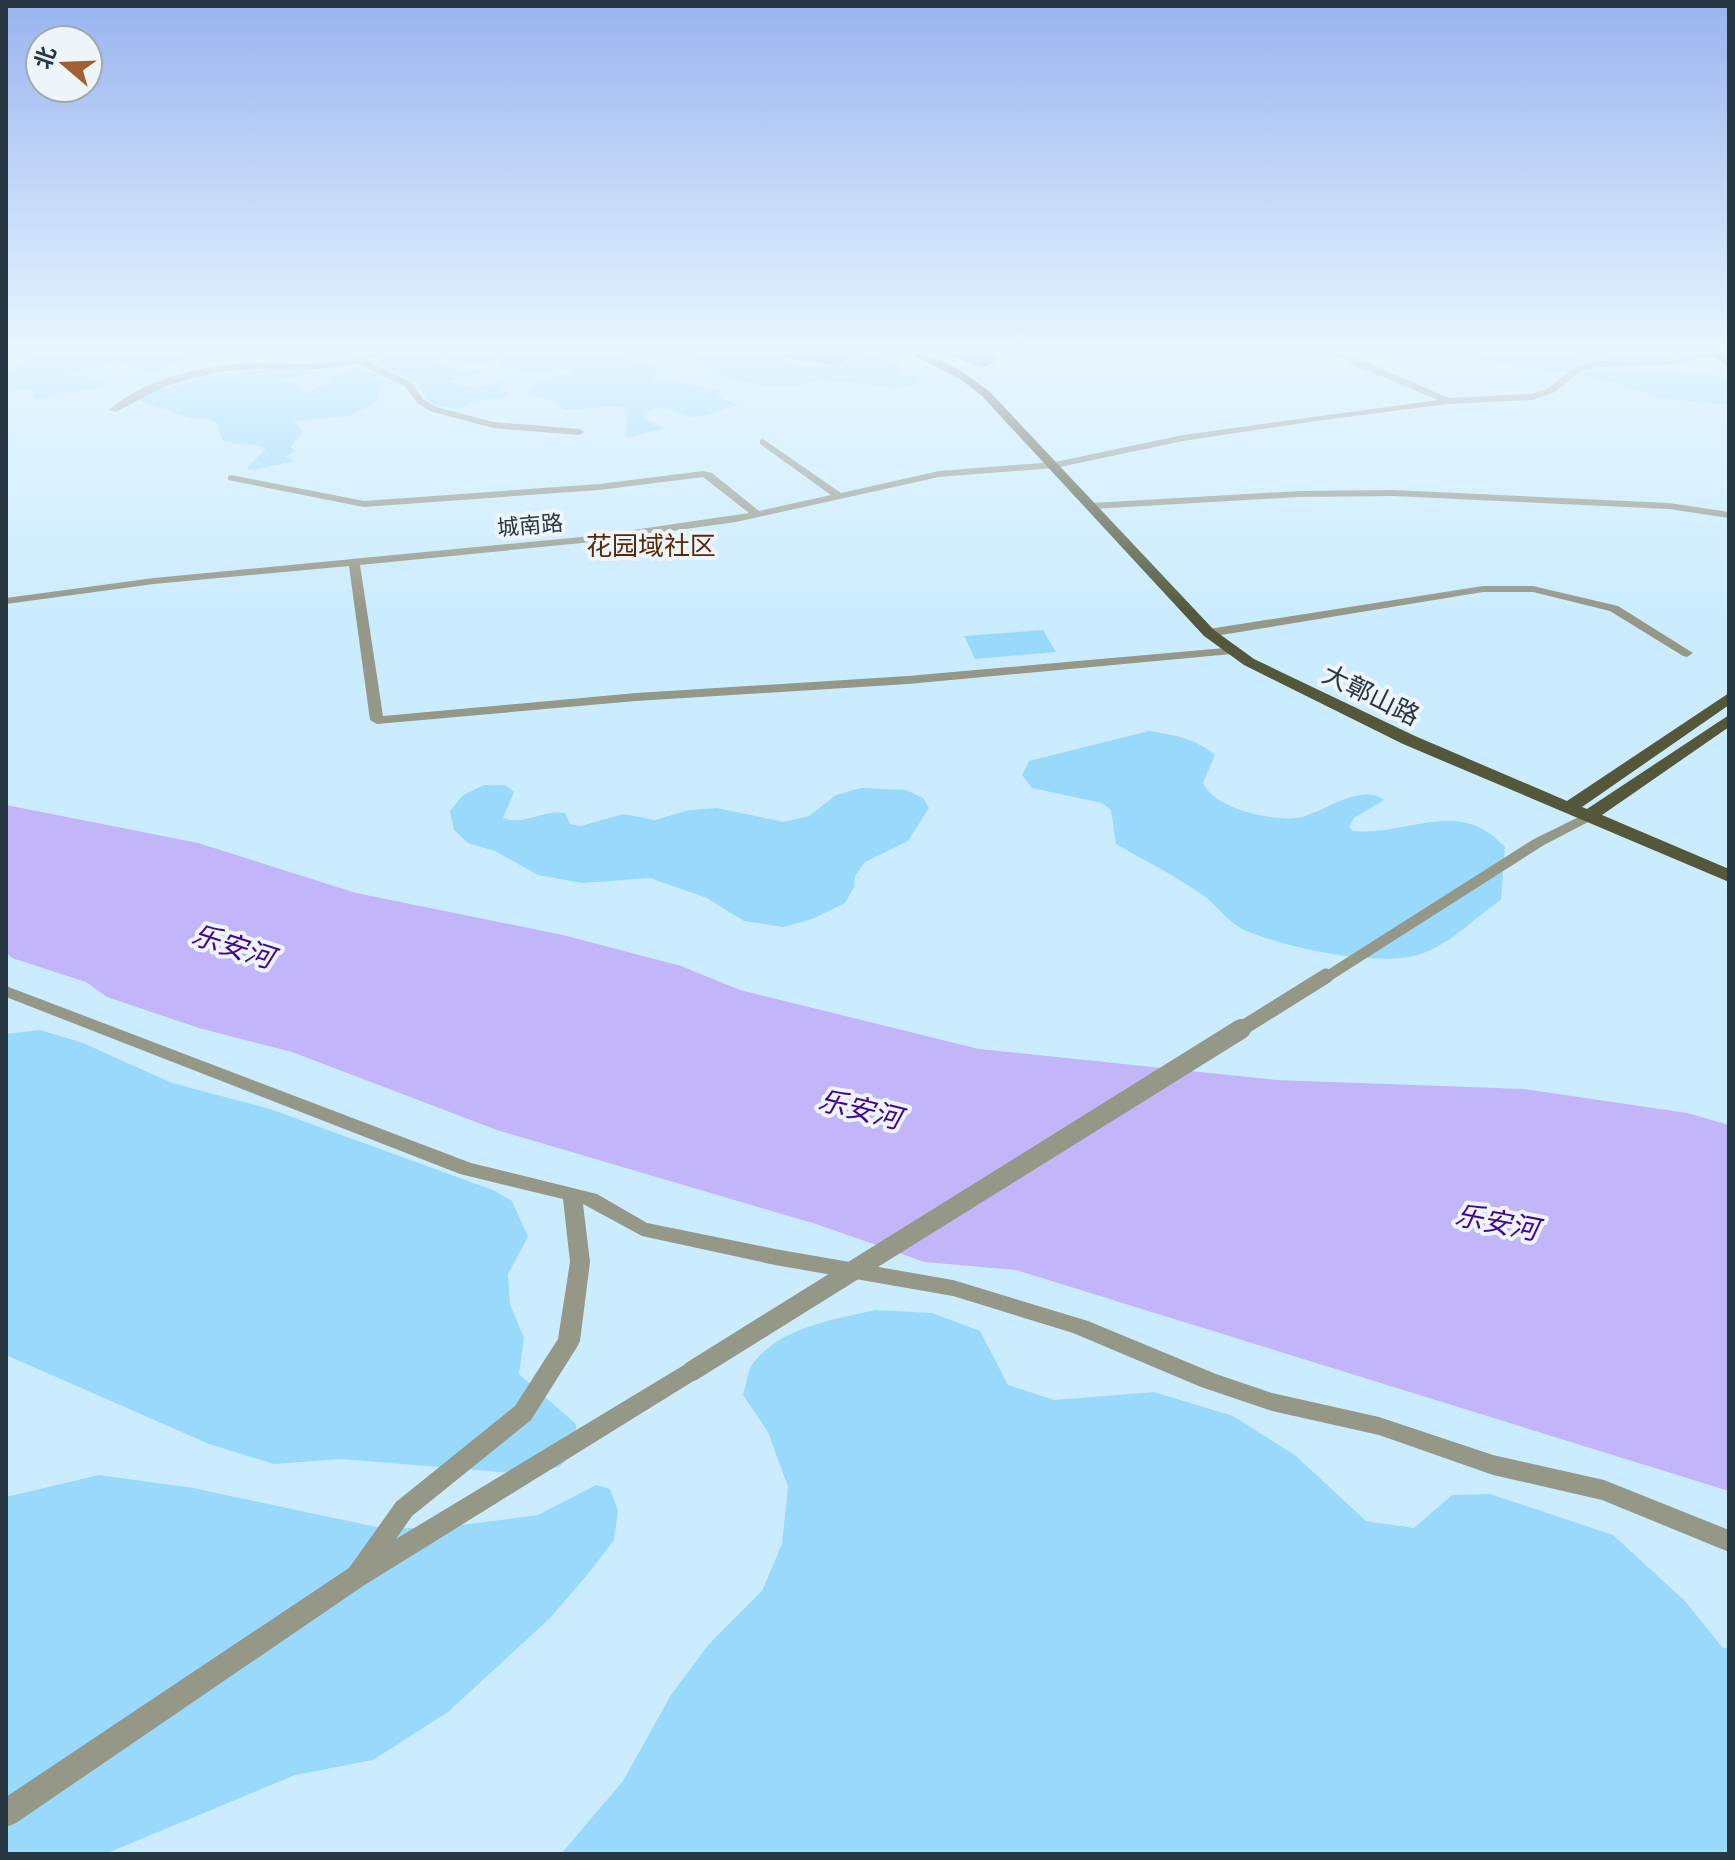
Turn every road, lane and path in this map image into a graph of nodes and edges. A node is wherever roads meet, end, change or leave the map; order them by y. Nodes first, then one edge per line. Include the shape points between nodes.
1 (1031, 440) edge
2 (1182, 440) edge
3 (763, 442) dead end
4 (1055, 465) junction
5 (231, 478) dead end
6 (838, 495) junction
7 (1092, 506) junction
8 (757, 514) junction
9 (1729, 515) edge
10 (354, 562) junction
11 (6, 601) edge
12 (1209, 633) junction
13 (1232, 650) junction
14 (1687, 653) dead end
15 (1729, 698) edge
16 (1729, 720) edge
17 (1568, 808) junction
18 (1587, 817) junction
19 (1729, 876) edge
20 (6, 991) edge
21 (572, 1193) junction
22 (1729, 1541) edge
23 (354, 1578) junction
24 (6, 1813) edge

1 - 4 main road, 大鄣山路
2 - 4 street, 城南路
3 - 6 street
4 - 6 street, 城南路 via 939,474
4 - 7 main road, 大鄣山路
5 - 8 street via 364,504 703,474
6 - 8 street, 城南路
7 - 9 street via 1393,493 1661,505
7 - 12 main road, 大鄣山路
8 - 10 street, 城南路 via 592,539
10 - 11 street, 城南路
10 - 13 street via 377,720
12 - 13 main road, 大鄣山路
12 - 14 street via 1483,589 1533,589 1614,608
13 - 17 main road, 大鄣山路 via 1396,734
15 - 17 main road
16 - 18 main road
17 - 18 main road, 大鄣山路
18 - 19 main road, 大鄣山路
18 - 23 street, bridge
20 - 21 street via 467,1169
21 - 22 street via 642,1229 953,1288 1080,1327 1272,1402 1379,1426 1493,1465 1604,1490
21 - 23 street via 580,1262 569,1341 523,1413 404,1509
23 - 24 street

